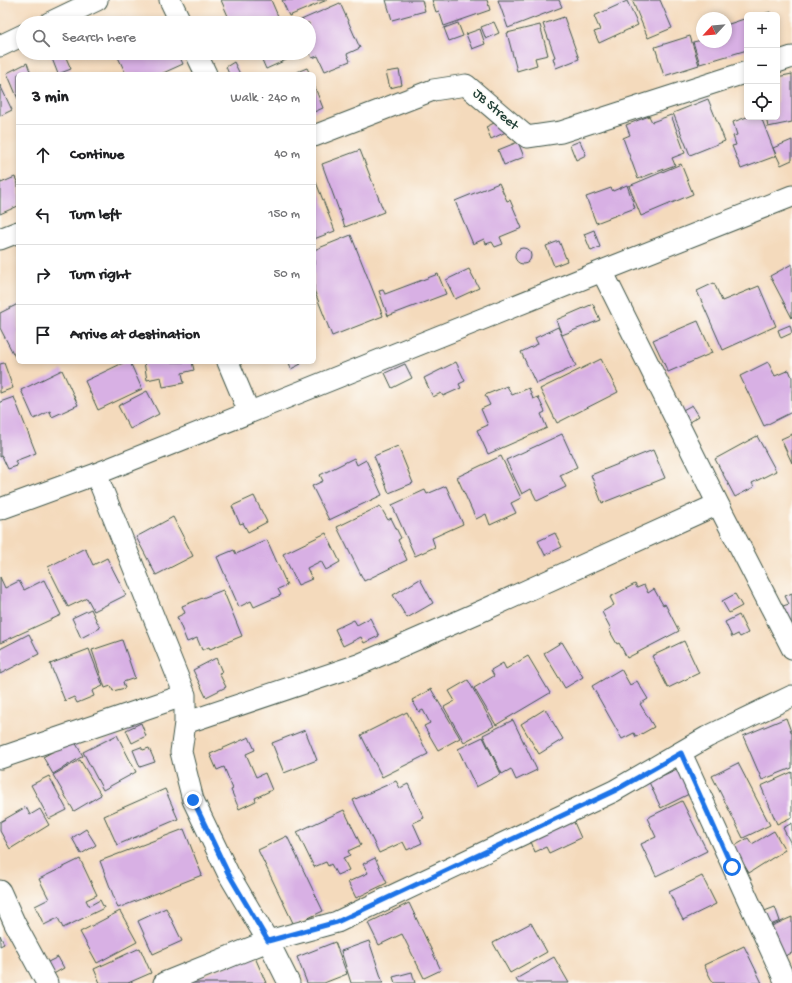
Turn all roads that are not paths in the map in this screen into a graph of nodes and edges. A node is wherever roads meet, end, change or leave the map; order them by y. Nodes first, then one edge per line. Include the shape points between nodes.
1 (97, 0) edge
2 (170, 0) edge
3 (64, 16) edge
4 (178, 16) edge
5 (16, 38) edge
6 (0, 46) edge
7 (792, 57) edge
8 (199, 60) edge
9 (780, 61) edge
10 (205, 72) edge
11 (744, 73) edge
12 (316, 135) edge
13 (792, 196) edge
14 (16, 233) edge
15 (0, 239) edge
16 (602, 270) junction
17 (229, 364) edge
18 (249, 412) junction
19 (96, 474) junction
20 (718, 504) junction
21 (0, 509) edge
22 (792, 648) edge
23 (185, 694) junction
24 (792, 696) edge
25 (185, 723) junction
26 (681, 753) junction
27 (0, 758) edge
28 (0, 890) edge
29 (268, 941) junction
30 (48, 983) edge
31 (164, 983) edge
32 (289, 983) edge
33 (786, 983) edge

1 - 3 street
2 - 4 street
5 - 6 street
7 - 9 street
8 - 10 street
11 - 12 street, JB Street via 561,132 527,137 466,85 432,90
13 - 16 street
14 - 15 street
16 - 18 street
16 - 20 street
17 - 18 street
18 - 19 street
19 - 21 street
19 - 23 street
20 - 22 street
20 - 25 street via 358,665
23 - 25 street
23 - 27 street
24 - 26 street via 707,737
25 - 29 street via 182,752 193,800 228,873
26 - 29 street via 614,791 337,922
26 - 33 street
28 - 30 street via 15,924
29 - 31 street
29 - 32 street

